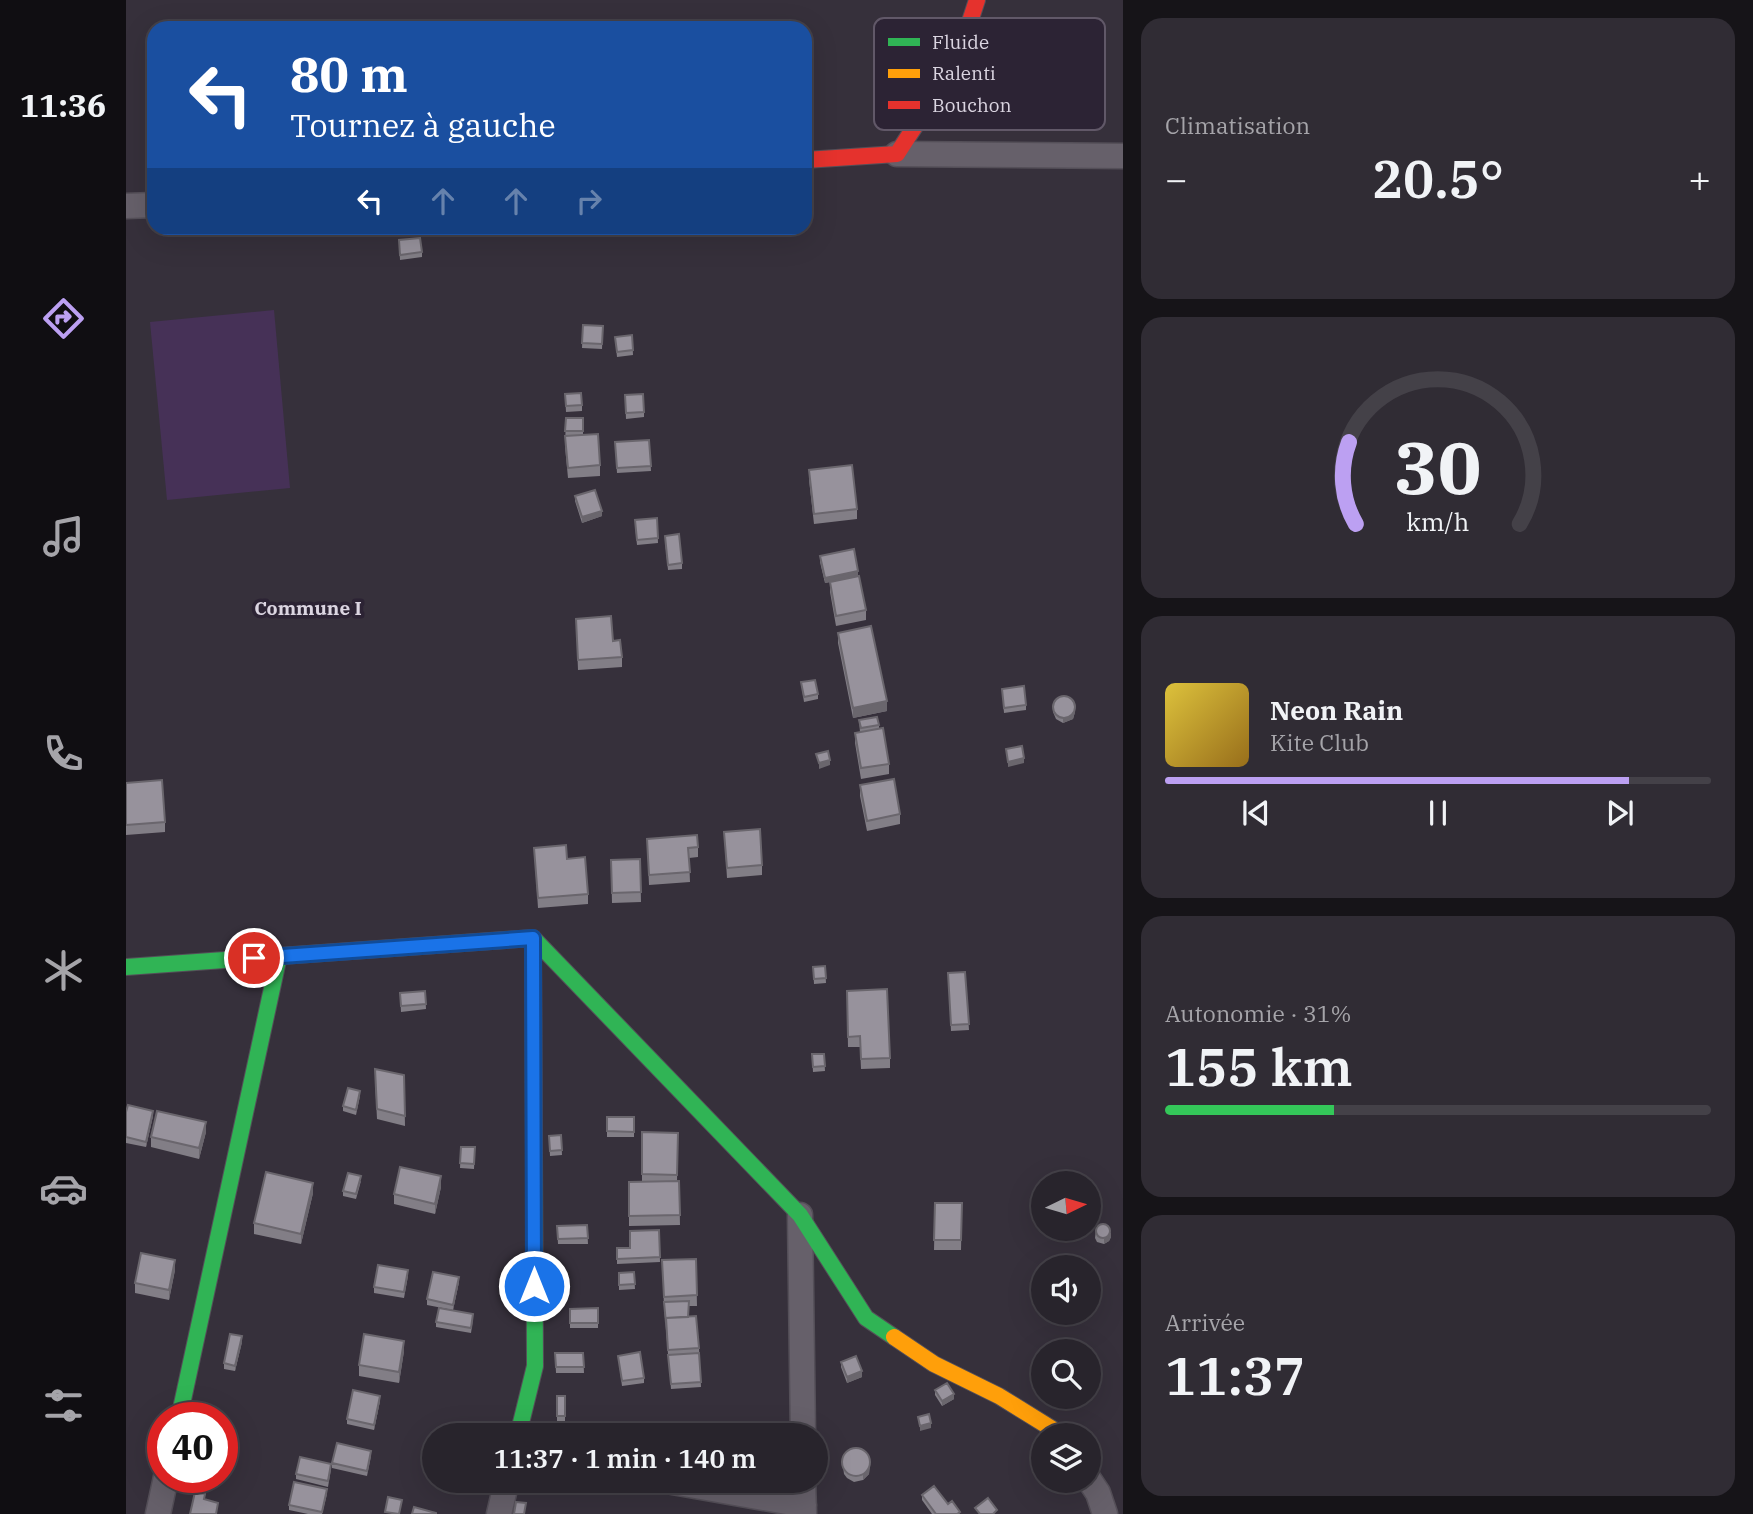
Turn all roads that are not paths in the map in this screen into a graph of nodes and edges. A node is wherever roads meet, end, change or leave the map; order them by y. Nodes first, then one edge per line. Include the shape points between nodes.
1 (977, 0) edge
2 (971, 18) edge
3 (912, 130) edge
4 (897, 154) junction
5 (1123, 156) edge
6 (812, 160) edge
7 (147, 205) edge
8 (126, 206) edge
9 (533, 938) junction
10 (279, 956) junction
11 (126, 967) edge
12 (800, 1215) junction
13 (182, 1402) edge
14 (521, 1423) edge
15 (803, 1423) edge
16 (1043, 1423) edge
17 (163, 1493) edge
18 (504, 1493) edge
19 (723, 1493) edge
20 (1098, 1493) edge
21 (804, 1510) edge
22 (158, 1514) edge
23 (499, 1514) edge
24 (1105, 1514) edge

1 - 2 street
3 - 4 street
4 - 5 street
4 - 6 street
7 - 8 street
9 - 10 street
9 - 12 street
9 - 14 street via 535,1366
10 - 11 street
10 - 13 street
12 - 15 street
12 - 16 street via 866,1318 934,1364
17 - 22 street
18 - 23 street
19 - 21 street
20 - 24 street

